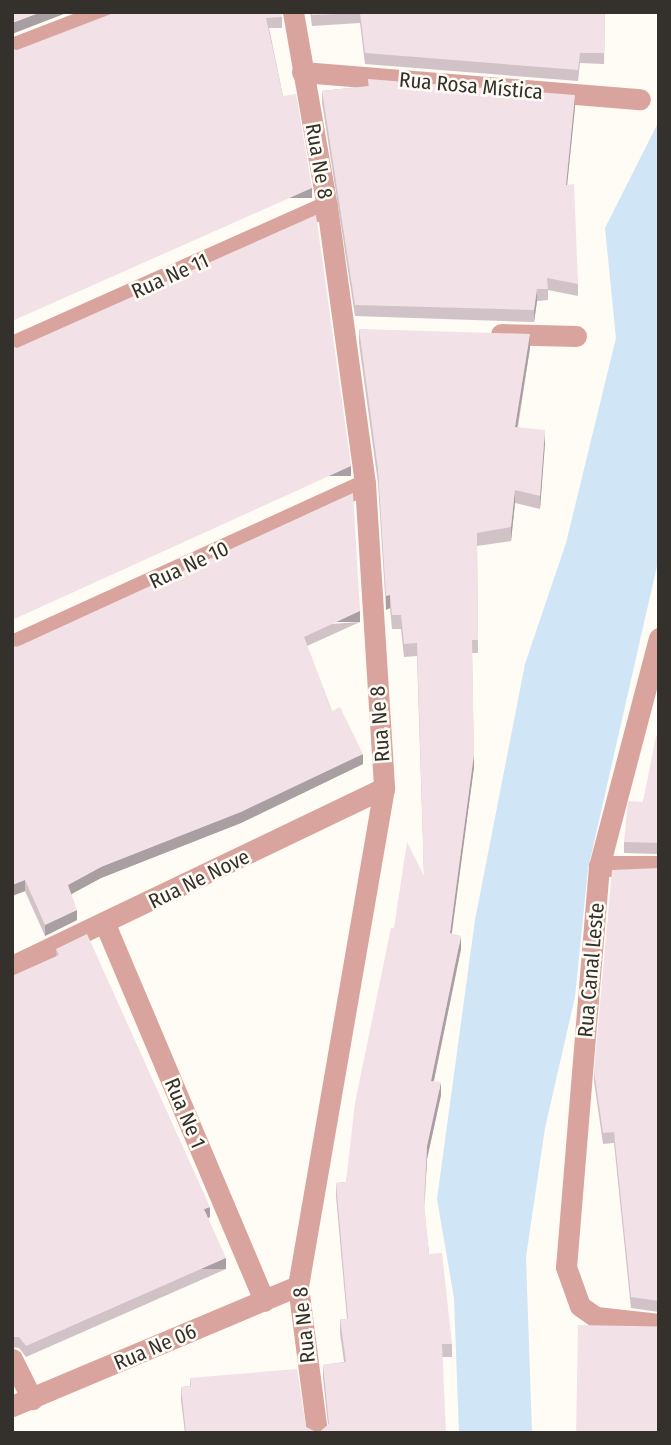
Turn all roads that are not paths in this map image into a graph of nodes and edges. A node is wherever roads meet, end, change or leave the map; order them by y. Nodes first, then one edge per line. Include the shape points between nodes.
1 (106, 12) edge
2 (293, 12) edge
3 (12, 48) edge
4 (302, 72) junction
5 (640, 99) dead end
6 (327, 206) junction
7 (345, 329) junction
8 (372, 330) edge
9 (481, 333) edge
10 (576, 336) dead end
11 (12, 346) edge
12 (365, 484) junction
13 (659, 638) edge
14 (12, 645) edge
15 (384, 788) junction
16 (599, 866) junction
17 (659, 866) edge
18 (106, 924) junction
19 (12, 966) edge
20 (298, 1286) junction
21 (264, 1301) junction
22 (659, 1324) edge
23 (12, 1360) edge
24 (22, 1402) edge
25 (317, 1433) edge

1 - 3 street
2 - 4 street, Rua Ne 8
4 - 5 street, Rua Rosa Mística
4 - 6 street, Rua Ne 8
6 - 7 street, Rua Ne 8
6 - 11 street, Rua Ne 11
7 - 8 street
7 - 12 street, Rua Ne 8
9 - 10 street
12 - 14 street, Rua Ne 10
12 - 15 street, Rua Ne 8
13 - 16 street, Rua Canal Leste
15 - 18 street, Rua Ne Nove
15 - 20 street, Rua Ne 8
16 - 17 street
16 - 22 street, Rua Canal Leste via 566,1268 580,1306 596,1317
18 - 19 street, Rua Ne Nove
18 - 21 street, Rua Ne 1
20 - 21 street, Rua Ne 06
20 - 25 street, Rua Ne 8
21 - 24 street, Rua Ne 06
23 - 24 street

